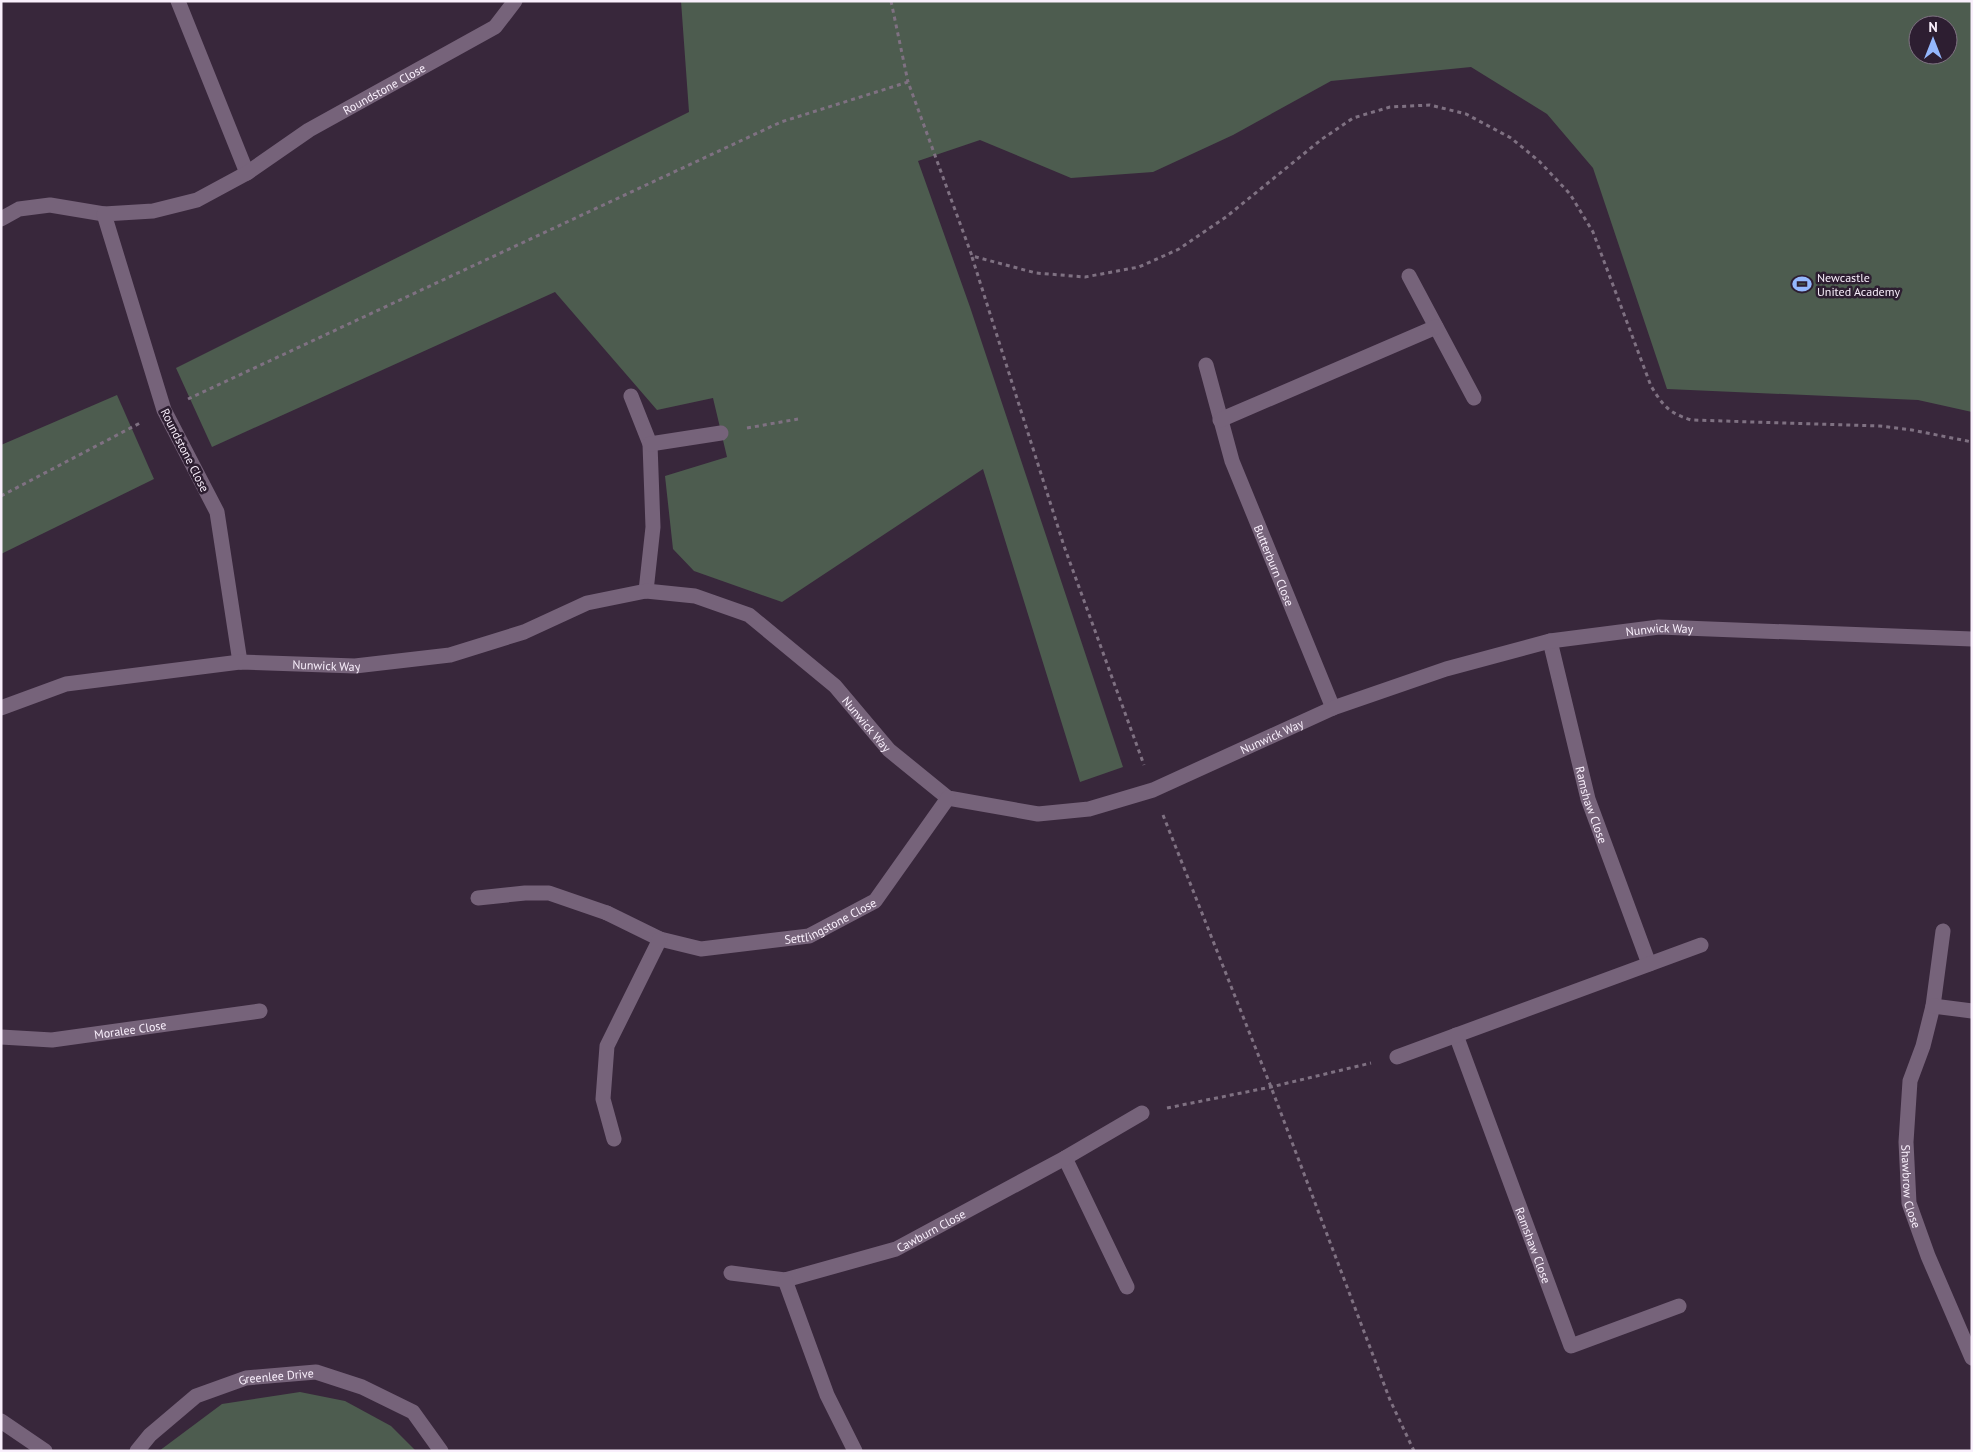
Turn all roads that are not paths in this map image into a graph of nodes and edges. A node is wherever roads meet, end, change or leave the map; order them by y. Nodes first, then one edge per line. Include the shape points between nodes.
1 (178, 1) edge
2 (516, 1) edge
3 (247, 173) junction
4 (104, 214) junction
5 (1, 220) edge
6 (1409, 276) dead end
7 (1436, 327) junction
8 (1206, 365) dead end
9 (631, 396) dead end
10 (1474, 398) dead end
11 (1220, 420) junction
12 (721, 433) road end
13 (650, 444) junction
14 (646, 591) junction
15 (1972, 639) edge
16 (1550, 641) junction
17 (240, 662) junction
18 (1, 708) edge
19 (1333, 708) junction
20 (948, 798) junction
21 (478, 898) dead end
22 (1943, 931) dead end
23 (660, 939) junction
24 (1701, 945) dead end
25 (1649, 964) junction
26 (1933, 1006) junction
27 (260, 1011) dead end
28 (1972, 1012) edge
29 (1456, 1035) junction
30 (1, 1037) edge
31 (1397, 1057) road end
32 (1142, 1113) road end
33 (614, 1139) dead end
34 (1065, 1158) junction
35 (731, 1273) dead end
36 (785, 1280) junction
37 (1127, 1287) dead end
38 (1679, 1306) dead end
39 (1972, 1358) edge
40 (1, 1421) edge
41 (45, 1451) edge
42 (137, 1451) edge
43 (441, 1451) edge
44 (855, 1451) edge

1 - 3 street
2 - 3 street, Roundstone Close via 495,27 309,130
3 - 4 street, Roundstone Close via 197,200 153,211
4 - 5 street, Roundstone Close via 50,205 19,209
4 - 17 street, Roundstone Close via 164,410 217,512
6 - 7 street
7 - 10 street
7 - 11 street
8 - 11 street, Butterburn Close
9 - 13 street
11 - 19 street, Butterburn Close via 1232,461
12 - 13 street
13 - 14 street via 653,527
14 - 17 street, Nunwick Way via 587,603 524,632 450,656 355,666
14 - 20 street, Nunwick Way via 695,596 749,615 834,686 889,750
15 - 16 street, Nunwick Way via 1659,627
16 - 19 street, Nunwick Way via 1446,669
16 - 25 street, Ramshaw Close via 1588,799
17 - 18 street, Nunwick Way via 66,684
19 - 20 street, Nunwick Way via 1153,790 1088,810 1038,814
20 - 23 street, Settlingstone Close via 875,901 809,936 701,949
21 - 23 street, Settlingstone Close via 549,893 607,913
22 - 26 street, Shawbrow Close
23 - 33 street via 607,1046 602,1099
24 - 25 street
25 - 29 street
26 - 28 street
26 - 39 street, Shawbrow Close via 1910,1081 1906,1142 1909,1203
27 - 30 street, Moralee Close via 52,1040
29 - 31 street
29 - 38 street, Ramshaw Close via 1571,1346
32 - 34 street, Cawburn Close
34 - 36 street, Cawburn Close via 896,1250
34 - 37 street
35 - 36 street, Cawburn Close
36 - 44 street via 827,1395
40 - 41 street
42 - 43 street, Greenlee Drive via 150,1435 196,1396 246,1378 316,1372 362,1386 413,1412

